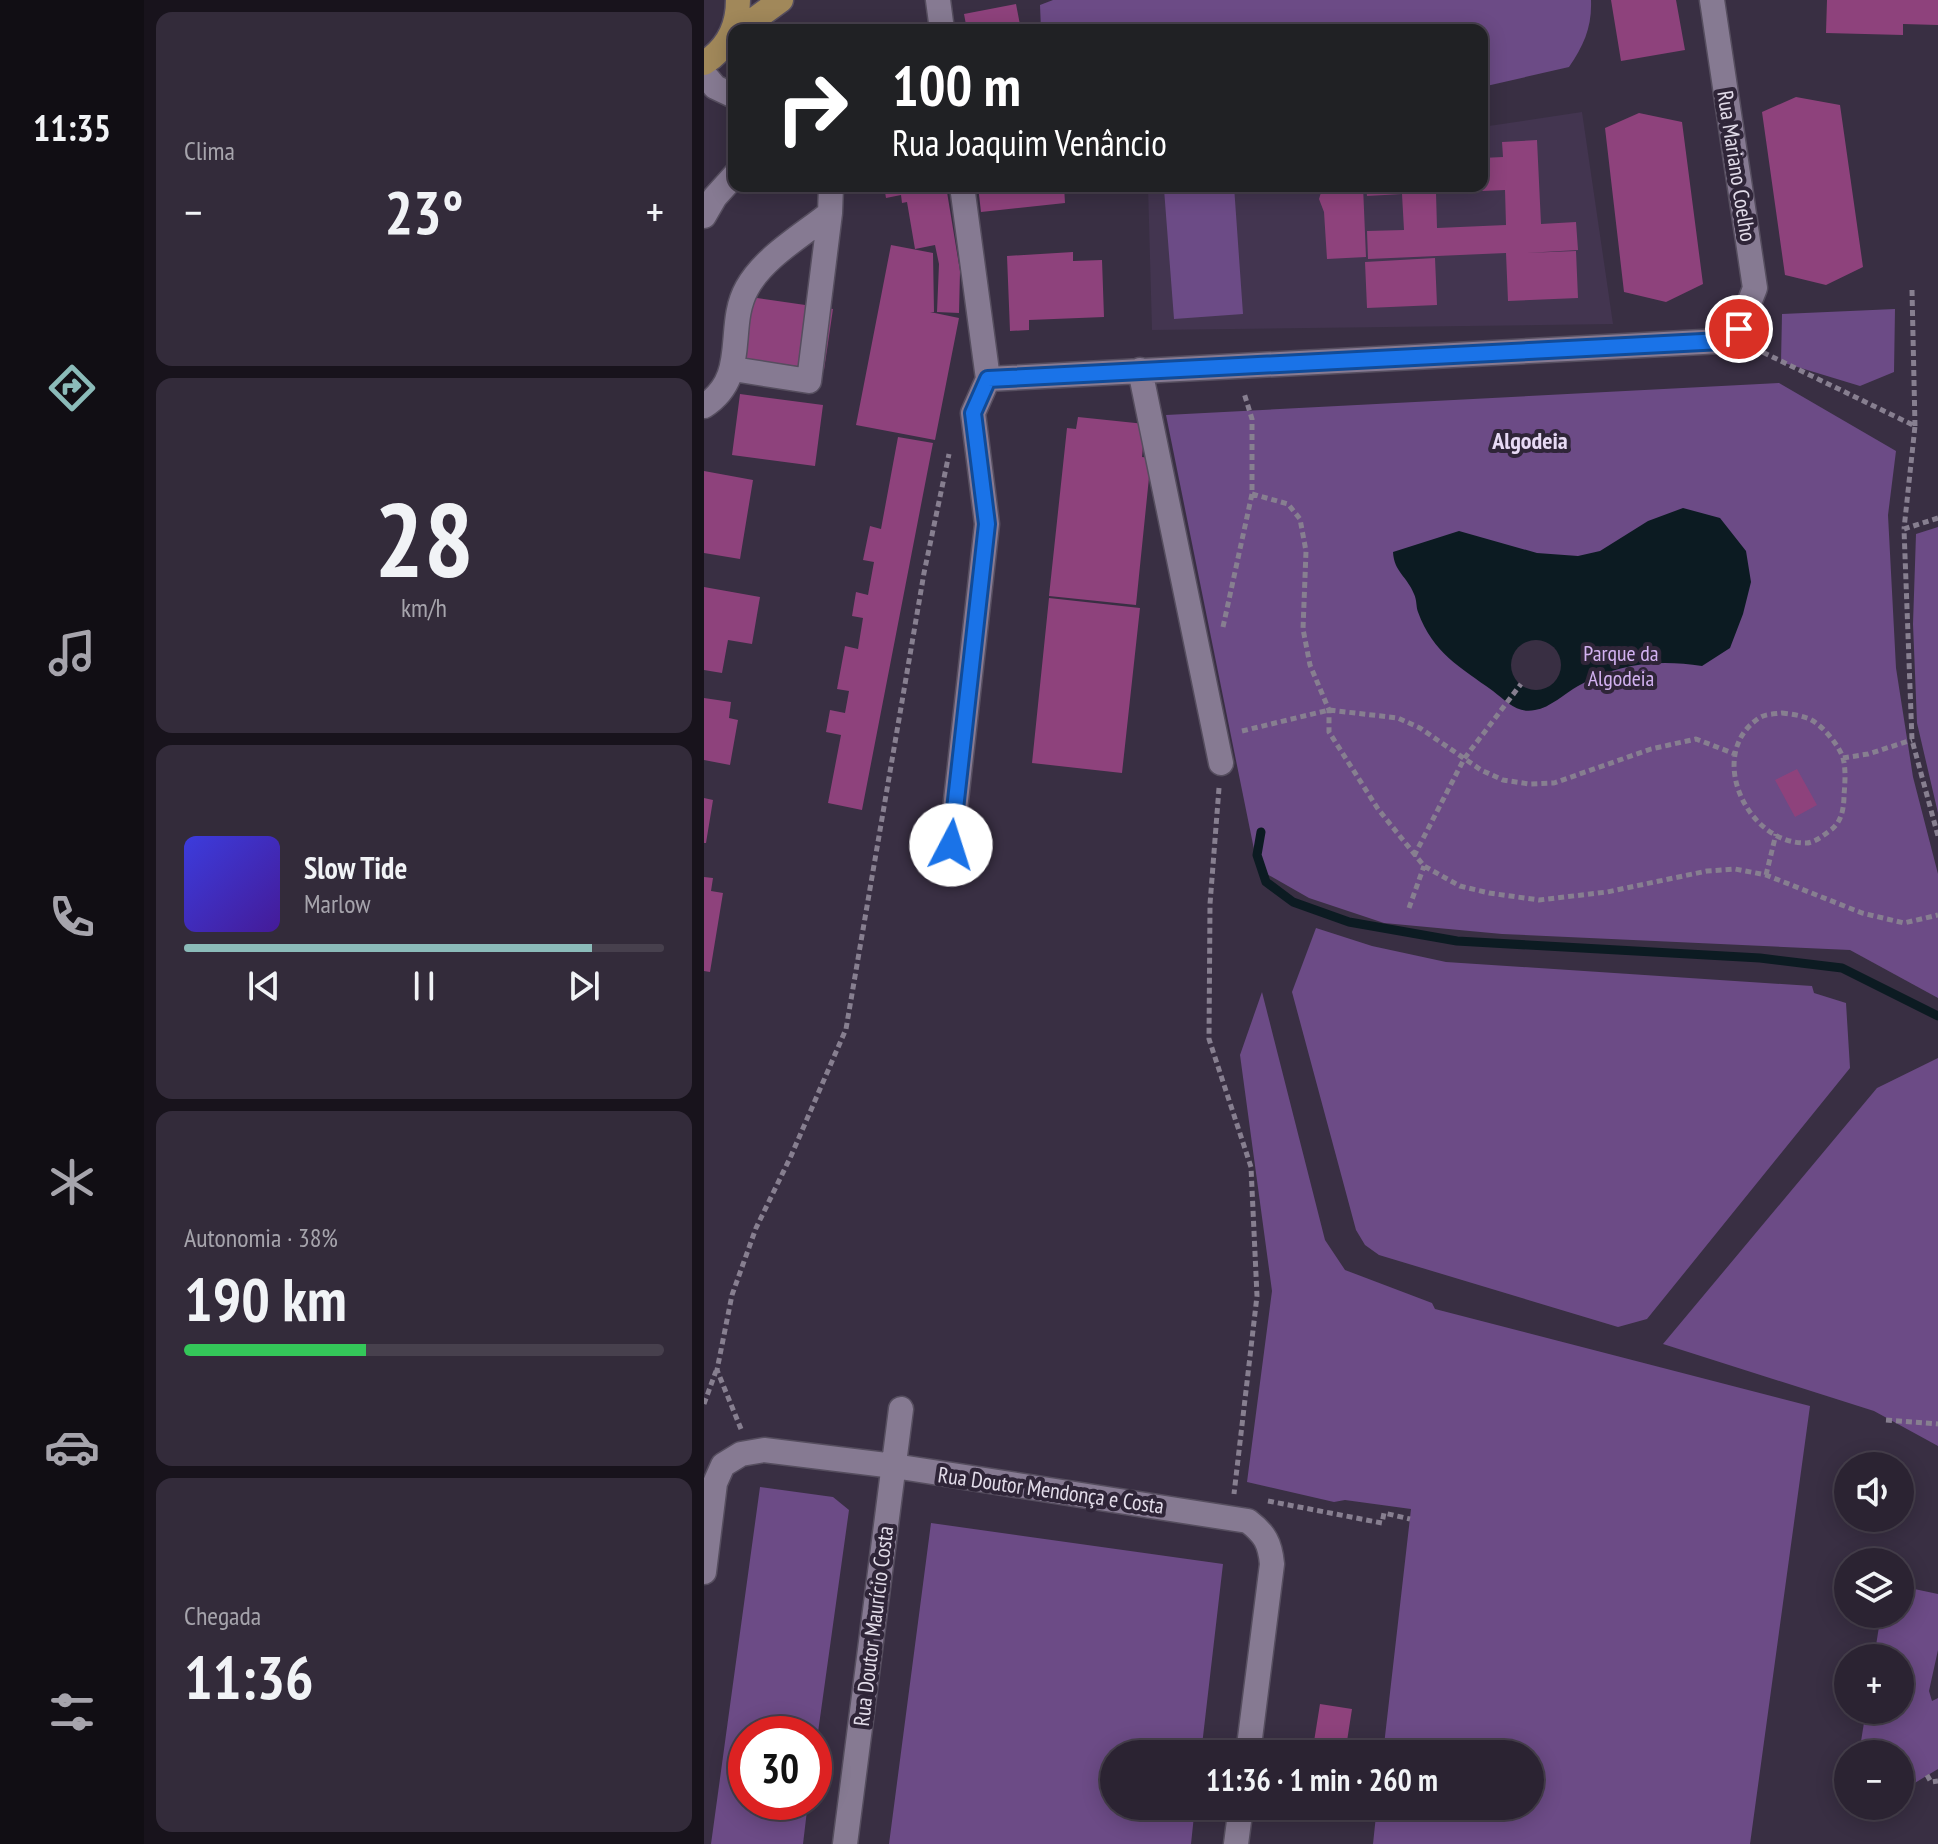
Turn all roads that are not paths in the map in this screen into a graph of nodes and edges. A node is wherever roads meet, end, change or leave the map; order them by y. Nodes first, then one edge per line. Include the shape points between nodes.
1 (738, 0) edge
2 (781, 0) edge
3 (938, 0) edge
4 (1712, 0) edge
5 (737, 24) edge
6 (749, 24) edge
7 (941, 24) edge
8 (728, 42) edge
9 (704, 63) edge
10 (704, 74) edge
11 (728, 93) edge
12 (728, 183) edge
13 (831, 192) edge
14 (963, 192) edge
15 (830, 213) junction
16 (704, 216) edge
17 (733, 369) junction
18 (1140, 370) junction
19 (988, 379) junction
20 (704, 406) edge
21 (1221, 763) road end
22 (951, 845) dead end
23 (901, 1409) dead end
24 (714, 1463) edge
25 (894, 1466) junction
26 (704, 1572) edge
27 (1250, 1740) edge
28 (1239, 1820) edge
29 (845, 1844) edge
30 (1236, 1844) edge

1 - 5 main road
2 - 6 main road
3 - 7 street
4 - 18 street, Rua Mariano Coelho via 1755,288 1734,332 1722,341
8 - 9 main road
10 - 11 street
12 - 16 street
13 - 15 street
14 - 19 street
15 - 17 street via 773,258 745,291
15 - 17 street via 809,381
17 - 20 street
18 - 19 street
18 - 21 street
19 - 22 street via 973,413 987,524
23 - 25 street, Rua Doutor Maurício Costa
24 - 25 street, Rua Doutor Mendonça e Costa via 764,1450
24 - 26 street, Rua Doutor Mendonça e Costa
25 - 27 street, Rua Doutor Mendonça e Costa via 1228,1516 1263,1532 1272,1564
25 - 29 street, Rua Doutor Maurício Costa
28 - 30 street

